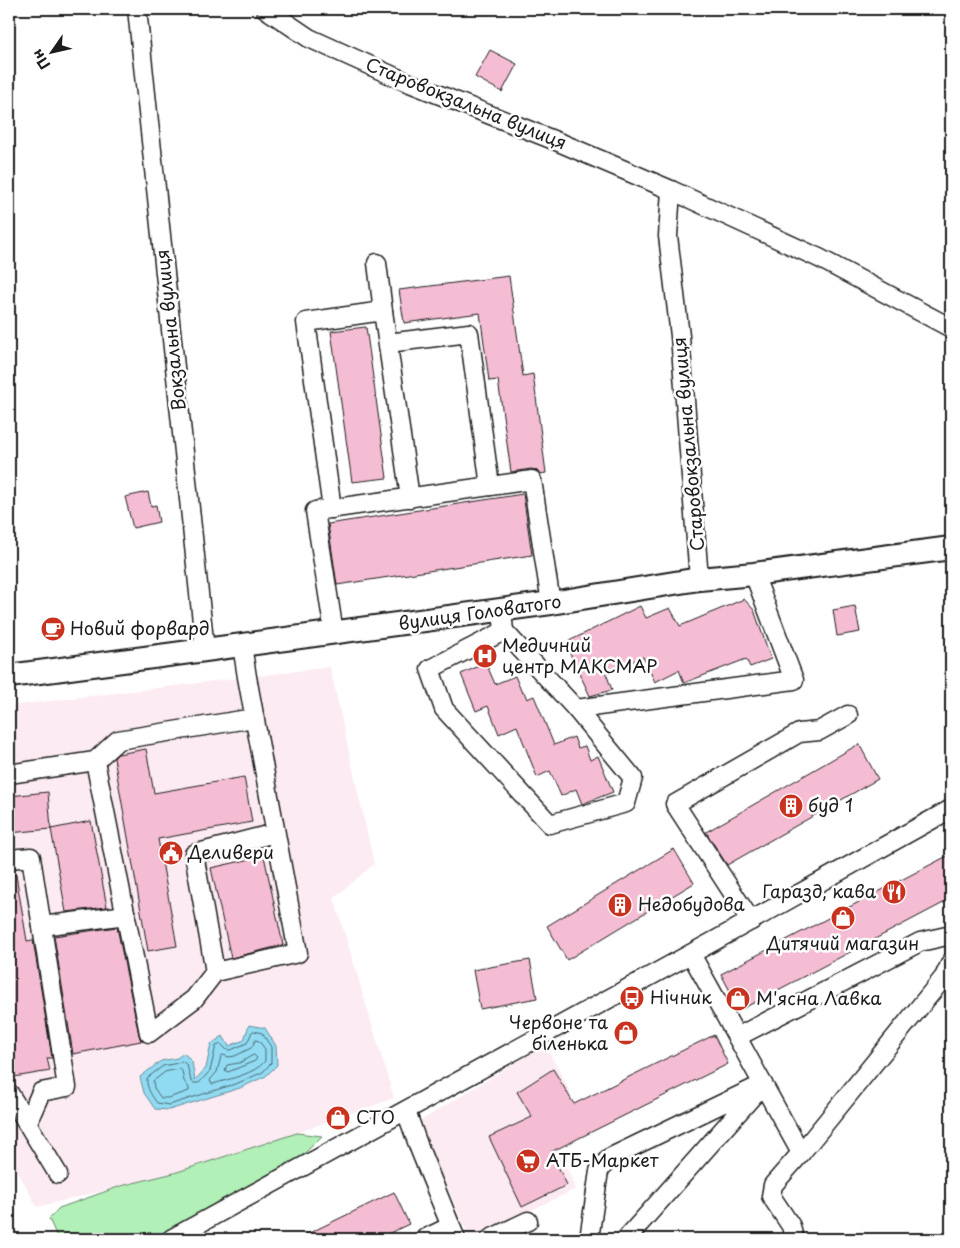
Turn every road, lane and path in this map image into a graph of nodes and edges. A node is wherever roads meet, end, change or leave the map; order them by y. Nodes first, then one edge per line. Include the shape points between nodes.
1 (137, 9) edge
2 (266, 9) edge
3 (671, 190) junction
4 (377, 263) dead end
5 (383, 311) junction
6 (951, 328) edge
7 (388, 343) junction
8 (490, 486) junction
9 (410, 498) junction
10 (332, 509) junction
11 (951, 548) edge
12 (754, 574) junction
13 (699, 579) junction
14 (551, 603) junction
15 (503, 620) junction
16 (334, 633) junction
17 (242, 645) junction
18 (205, 650) junction
19 (9, 676) edge
20 (576, 710) junction
21 (848, 715) dead end
22 (254, 718) junction
23 (95, 760) junction
24 (9, 774) edge
25 (951, 809) edge
26 (276, 833) junction
27 (9, 859) edge
28 (126, 915) junction
29 (751, 921) junction
30 (42, 926) junction
31 (951, 935) edge
32 (691, 954) junction
33 (951, 962) edge
34 (216, 972) junction
35 (737, 1037) junction
36 (763, 1084) junction
37 (9, 1093) edge
38 (406, 1111) junction
39 (27, 1124) junction
40 (801, 1153) junction
41 (58, 1174) dead end
42 (528, 1221) dead end
43 (454, 1233) edge
44 (191, 1235) edge
45 (171, 1239) edge
46 (424, 1239) edge
47 (490, 1239) edge
48 (589, 1239) edge
49 (626, 1239) edge
50 (794, 1239) edge

1 - 18 street, Вокзальна вулиця
2 - 3 street, Старовокзальна вулиця via 309,38 402,80
3 - 6 street, Старовокзальна вулиця via 819,258
3 - 13 street, Старовокзальна вулиця via 668,236 680,336
4 - 5 street
5 - 7 street
5 - 10 street via 306,322
7 - 8 street via 469,333
7 - 9 street
8 - 9 street
8 - 14 street via 532,480
9 - 10 street
10 - 16 street via 315,512
11 - 12 main road, вулиця Головатого
12 - 13 main road, вулиця Головатого
12 - 20 street via 794,680
13 - 14 main road, вулиця Головатого
14 - 15 main road, вулиця Головатого
15 - 16 main road, вулиця Головатого
15 - 20 street
15 - 20 street via 430,669 444,709 550,824 626,802 633,778
16 - 17 main road, вулиця Головатого
17 - 18 main road, вулиця Головатого
17 - 22 street
18 - 19 main road, вулиця Головатого
21 - 29 street via 819,731 799,733 675,804
22 - 23 street via 118,740
22 - 26 street
23 - 24 street
23 - 28 street
25 - 29 street
26 - 34 street via 194,854
26 - 34 street via 298,953
27 - 30 street via 31,857
28 - 30 street
28 - 34 street via 149,1033 194,999
29 - 32 street
30 - 39 street via 67,1087 41,1092
31 - 35 street via 920,942
32 - 35 street
32 - 38 street
33 - 40 street via 944,977
35 - 36 street
36 - 40 street
36 - 48 street via 609,1158 598,1171
36 - 49 street
37 - 39 street
38 - 43 street
38 - 44 street
39 - 41 street
40 - 50 street via 773,1185 771,1196 791,1226
42 - 47 street
43 - 46 street
44 - 45 street

